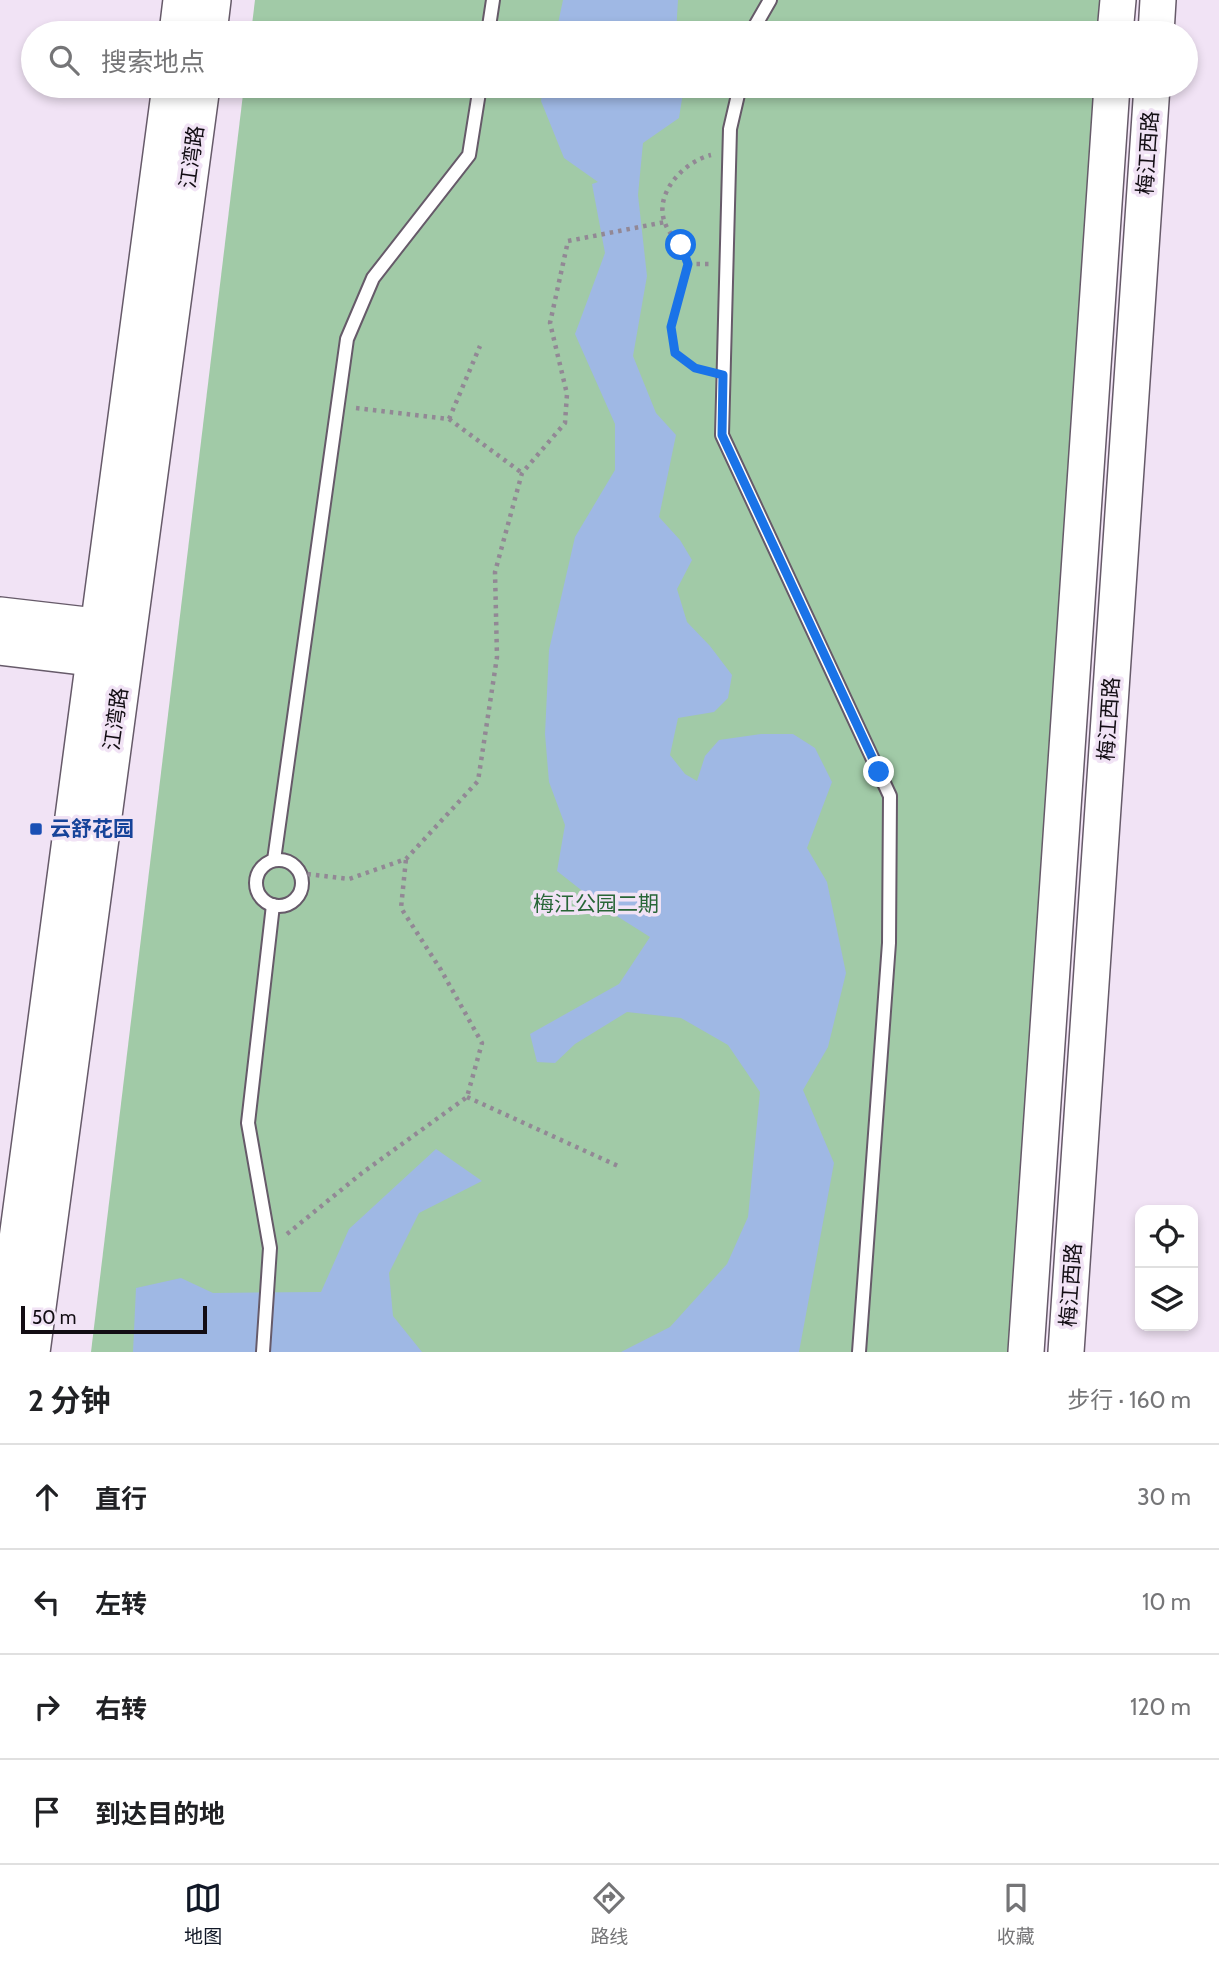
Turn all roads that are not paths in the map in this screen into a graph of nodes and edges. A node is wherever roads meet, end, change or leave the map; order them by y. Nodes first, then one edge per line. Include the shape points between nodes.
1 (181, 0) edge
2 (213, 0) edge
3 (493, 0) edge
4 (770, 0) edge
5 (1118, 0) edge
6 (1158, 0) edge
7 (178, 21) edge
8 (210, 21) edge
9 (490, 21) edge
10 (758, 21) edge
11 (1116, 21) edge
12 (1157, 21) edge
13 (169, 98) edge
14 (200, 98) edge
15 (478, 98) edge
16 (737, 98) edge
17 (1111, 98) edge
18 (1151, 98) edge
19 (0, 615) edge
20 (110, 644) junction
21 (0, 647) edge
22 (274, 860) junction
23 (273, 905) junction
24 (2, 1352) edge
25 (32, 1352) edge
26 (263, 1352) edge
27 (859, 1352) edge
28 (1026, 1352) edge
29 (1066, 1352) edge

1 - 7 main road
2 - 8 main road
3 - 9 lane
4 - 10 lane
5 - 11 main road
6 - 12 main road
13 - 20 main road, 江湾路
14 - 20 main road, 江湾路
15 - 22 lane via 469,155 373,278 347,339
16 - 27 lane via 729,151 722,435 890,796 889,943
17 - 28 main road, 梅江西路
18 - 29 main road, 梅江西路
19 - 20 main road
20 - 21 main road
20 - 24 main road, 江湾路
20 - 25 main road, 江湾路
22 - 23 lane via 261,868 256,882 260,897
22 - 23 lane via 289,863 301,880 298,895 287,904
23 - 26 lane via 248,1123 270,1248

